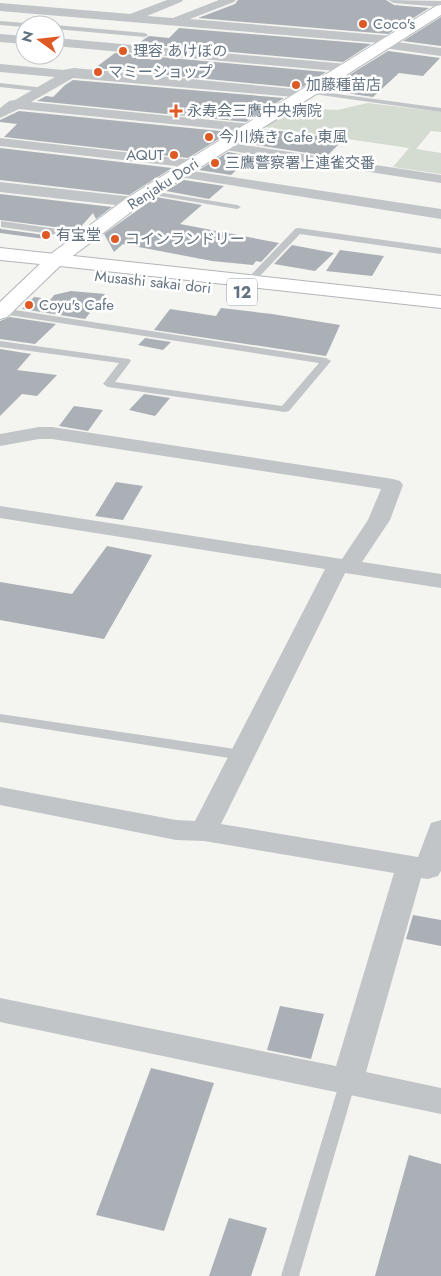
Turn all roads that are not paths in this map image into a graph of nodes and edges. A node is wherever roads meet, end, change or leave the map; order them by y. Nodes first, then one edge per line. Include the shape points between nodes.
1 (70, 0) edge
2 (177, 0) edge
3 (230, 0) edge
4 (394, 0) edge
5 (0, 7) edge
6 (22, 9) junction
7 (52, 11) junction
8 (438, 11) edge
9 (132, 18) junction
10 (174, 22) junction
11 (2, 24) edge
12 (15, 25) edge
13 (65, 29) edge
14 (145, 35) junction
15 (0, 38) edge
16 (15, 39) edge
17 (388, 42) junction
18 (65, 43) edge
19 (121, 48) junction
20 (441, 52) edge
21 (0, 68) edge
22 (347, 68) junction
23 (72, 74) junction
24 (0, 85) edge
25 (45, 90) junction
26 (306, 93) junction
27 (0, 103) edge
28 (16, 105) junction
29 (441, 110) edge
30 (0, 114) edge
31 (251, 128) junction
32 (0, 142) edge
33 (224, 146) junction
34 (193, 164) junction
35 (179, 173) junction
36 (441, 179) edge
37 (0, 187) edge
38 (148, 192) junction
39 (133, 202) junction
40 (237, 207) dead end
41 (441, 214) edge
42 (1, 224) dead end
43 (86, 236) junction
44 (441, 250) edge
45 (0, 254) edge
46 (0, 265) edge
47 (49, 265) junction
48 (250, 281) junction
49 (441, 302) edge
50 (1, 312) edge
51 (441, 314) edge
52 (0, 344) edge
53 (0, 440) edge
54 (0, 512) edge
55 (343, 566) junction
56 (441, 581) edge
57 (0, 718) edge
58 (242, 755) junction
59 (0, 796) edge
60 (441, 830) edge
61 (204, 831) junction
62 (410, 866) junction
63 (0, 1010) edge
64 (348, 1082) junction
65 (441, 1101) edge
66 (290, 1276) edge

1 - 7 street
2 - 9 street
3 - 10 street
4 - 8 street
5 - 6 street
6 - 7 street
6 - 11 street
7 - 9 street
8 - 17 main road, Renjaku Dori
9 - 10 street
10 - 14 street
10 - 17 street
11 - 12 lane
13 - 14 lane
14 - 19 street
15 - 16 street
17 - 20 street
17 - 22 main road, Renjaku Dori
18 - 19 street
19 - 22 street
19 - 23 street
21 - 23 street
22 - 26 main road, Renjaku Dori
23 - 25 street
23 - 26 street
24 - 25 lane
25 - 28 street
26 - 29 lane
26 - 31 main road, Renjaku Dori
27 - 28 street
28 - 30 street
28 - 31 street
31 - 33 main road, Renjaku Dori
32 - 34 street
33 - 34 main road, Renjaku Dori
33 - 36 street
34 - 35 main road, Renjaku Dori
35 - 38 main road, Renjaku Dori
35 - 41 street
37 - 39 street
38 - 39 main road, Renjaku Dori
38 - 40 lane
39 - 43 main road, Renjaku Dori
42 - 43 lane
43 - 47 main road, Renjaku Dori
44 - 48 lane via 298,231
45 - 47 main road, 12
46 - 47 main road, 12
47 - 48 main road, Musashi sakai dori / 12
47 - 50 main road, Renjaku Dori
47 - 51 main road, Musashi sakai dori / 12
48 - 49 main road, Musashi sakai dori / 12
50 - 52 lane via 326,360 285,409 108,384 126,361
53 - 55 street via 52,433 393,485 379,520
54 - 55 street
55 - 56 street
55 - 58 street
57 - 58 lane
58 - 61 street
59 - 61 street via 176,830
60 - 62 street via 428,869
61 - 62 street
62 - 64 street
63 - 64 street
64 - 65 street
64 - 66 lane

